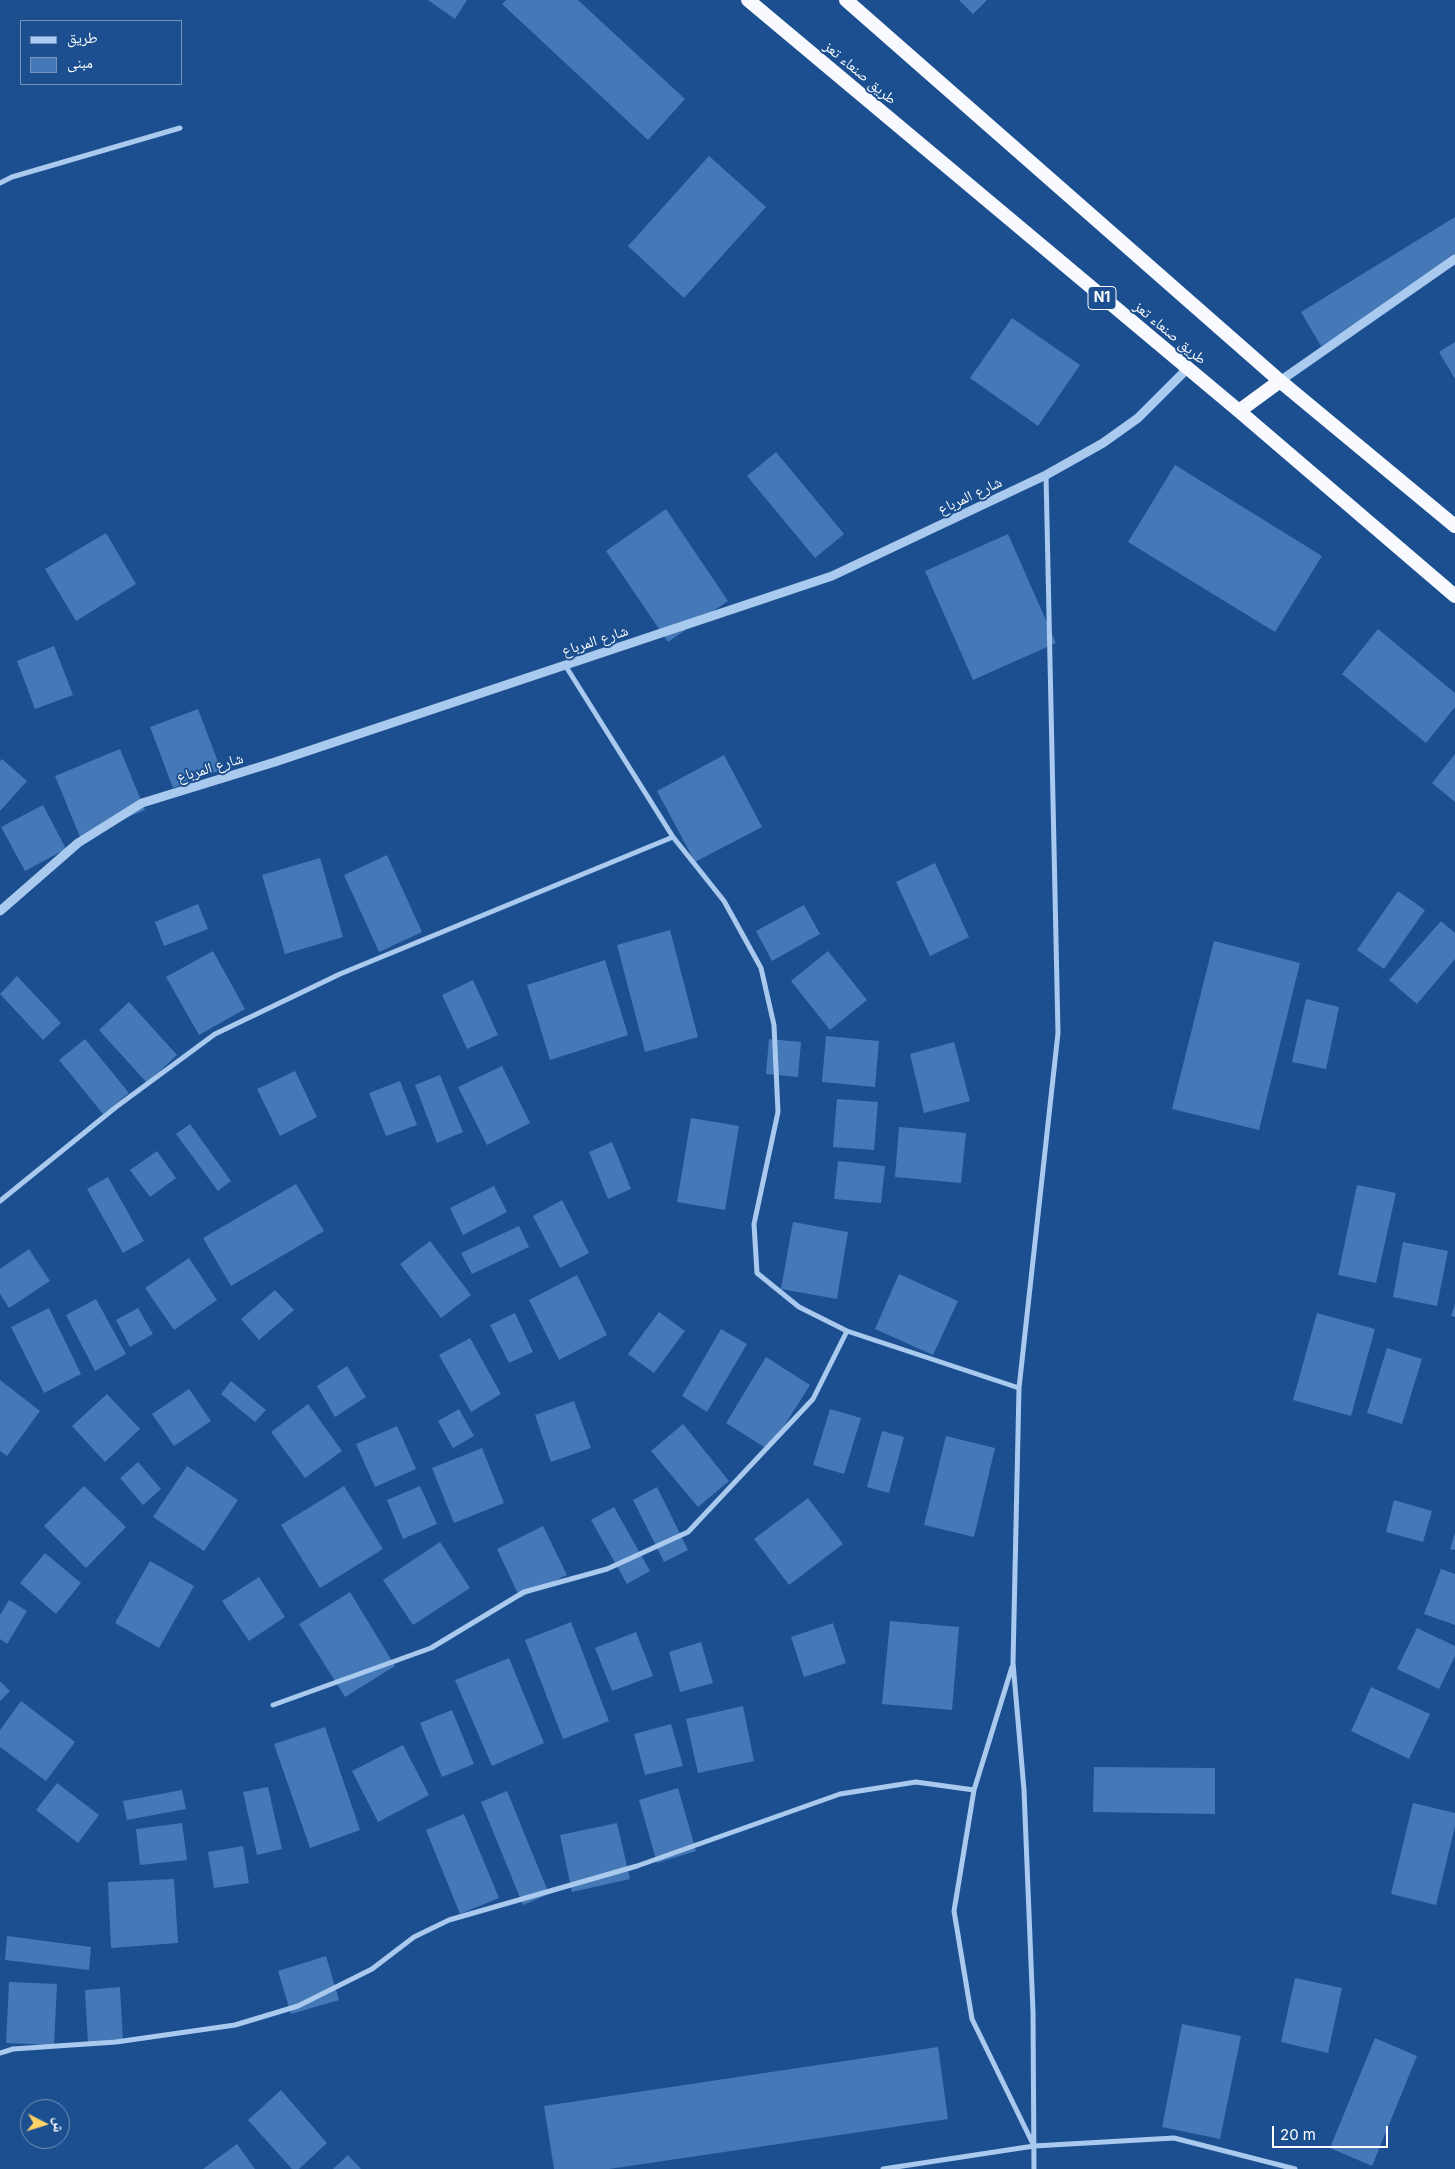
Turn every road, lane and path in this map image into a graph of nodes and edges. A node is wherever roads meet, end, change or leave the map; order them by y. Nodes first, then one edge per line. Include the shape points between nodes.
1 (748, 0) edge
2 (846, 0) edge
3 (180, 128) dead end
4 (0, 183) edge
5 (1455, 259) edge
6 (1187, 369) junction
7 (1280, 381) junction
8 (1239, 411) junction
9 (1046, 475) junction
10 (1455, 526) edge
11 (1455, 596) edge
12 (565, 665) junction
13 (673, 836) junction
14 (0, 911) edge
15 (0, 1201) edge
16 (847, 1331) junction
17 (1019, 1388) junction
18 (1013, 1664) junction
19 (272, 1705) dead end
20 (974, 1790) junction
21 (0, 2053) edge
22 (1034, 2146) junction
23 (883, 2169) edge
24 (1034, 2169) edge
25 (1295, 2169) edge

1 - 6 highway, طريق صنعاء تعز / N1
2 - 7 highway
3 - 4 street
5 - 7 street
6 - 8 highway, طريق صنعاء تعز / N1
6 - 9 street, شارع المرباع via 1138,418 1103,443
7 - 8 highway
7 - 10 highway
8 - 11 highway, طريق صنعاء تعز / N1
9 - 12 street, شارع المرباع via 832,576
9 - 17 street via 1058,1033
12 - 13 street
12 - 14 street, شارع المرباع via 142,803 78,843
13 - 15 street via 340,974 216,1034 116,1107
13 - 16 street via 724,901 761,968 774,1026 778,1112 754,1224 757,1273 799,1307
16 - 17 street
16 - 19 street via 812,1399 688,1532 607,1569 524,1592 431,1648
17 - 18 street
18 - 20 street
18 - 22 street via 1024,1790 1033,2012
20 - 21 street via 916,1782 840,1794 637,1866 449,1920 414,1936 372,1969 298,2006 236,2025 116,2042 14,2049
20 - 22 street via 954,1911 972,2019
22 - 23 street
22 - 24 street
22 - 25 street via 1174,2138

